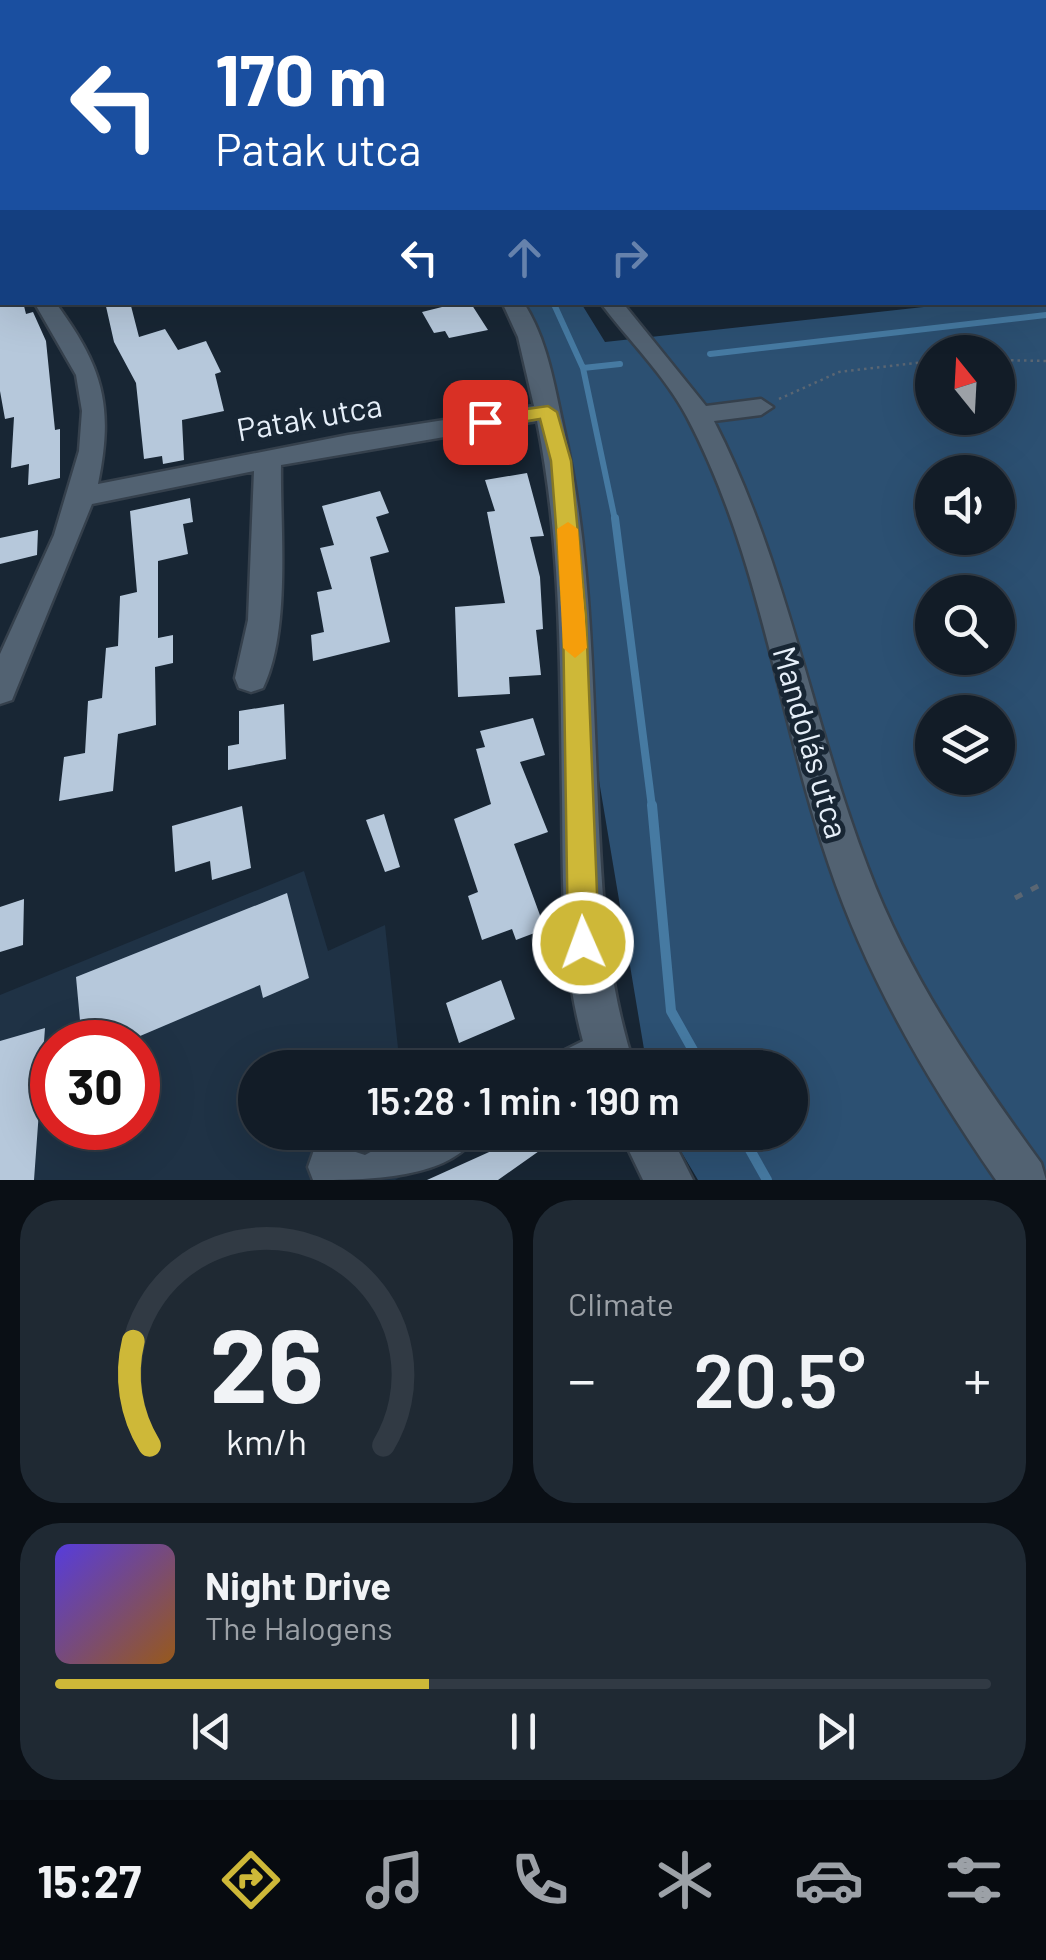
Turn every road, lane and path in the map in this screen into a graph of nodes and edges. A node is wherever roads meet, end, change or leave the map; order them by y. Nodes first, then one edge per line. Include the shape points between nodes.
1 (46, 305) edge
2 (514, 305) edge
3 (612, 305) edge
4 (1015, 360) edge
5 (1046, 361) edge
6 (915, 363) edge
7 (761, 406) joint
8 (548, 412) junction
9 (699, 415) junction
10 (268, 458) junction
11 (85, 496) junction
12 (252, 678) dead end
13 (0, 690) edge
14 (1046, 882) edge
15 (1015, 898) dead end
16 (598, 1050) edge
17 (421, 1150) edge
18 (653, 1150) edge
19 (331, 1167) dead end
20 (669, 1180) edge
21 (1024, 1180) edge

1 - 11 street via 90,379 94,413
2 - 8 street
3 - 9 street, Mandolás utca
4 - 5 path
6 - 7 path via 839,372
7 - 9 street
8 - 10 street, Patak utca
8 - 16 street via 561,461 574,616 583,943
9 - 21 street, Mandolás utca via 758,553 849,869 935,1047
10 - 11 street, Patak utca
10 - 12 street via 263,620
11 - 13 street
14 - 15 path
17 - 19 street via 367,1179
18 - 20 street

